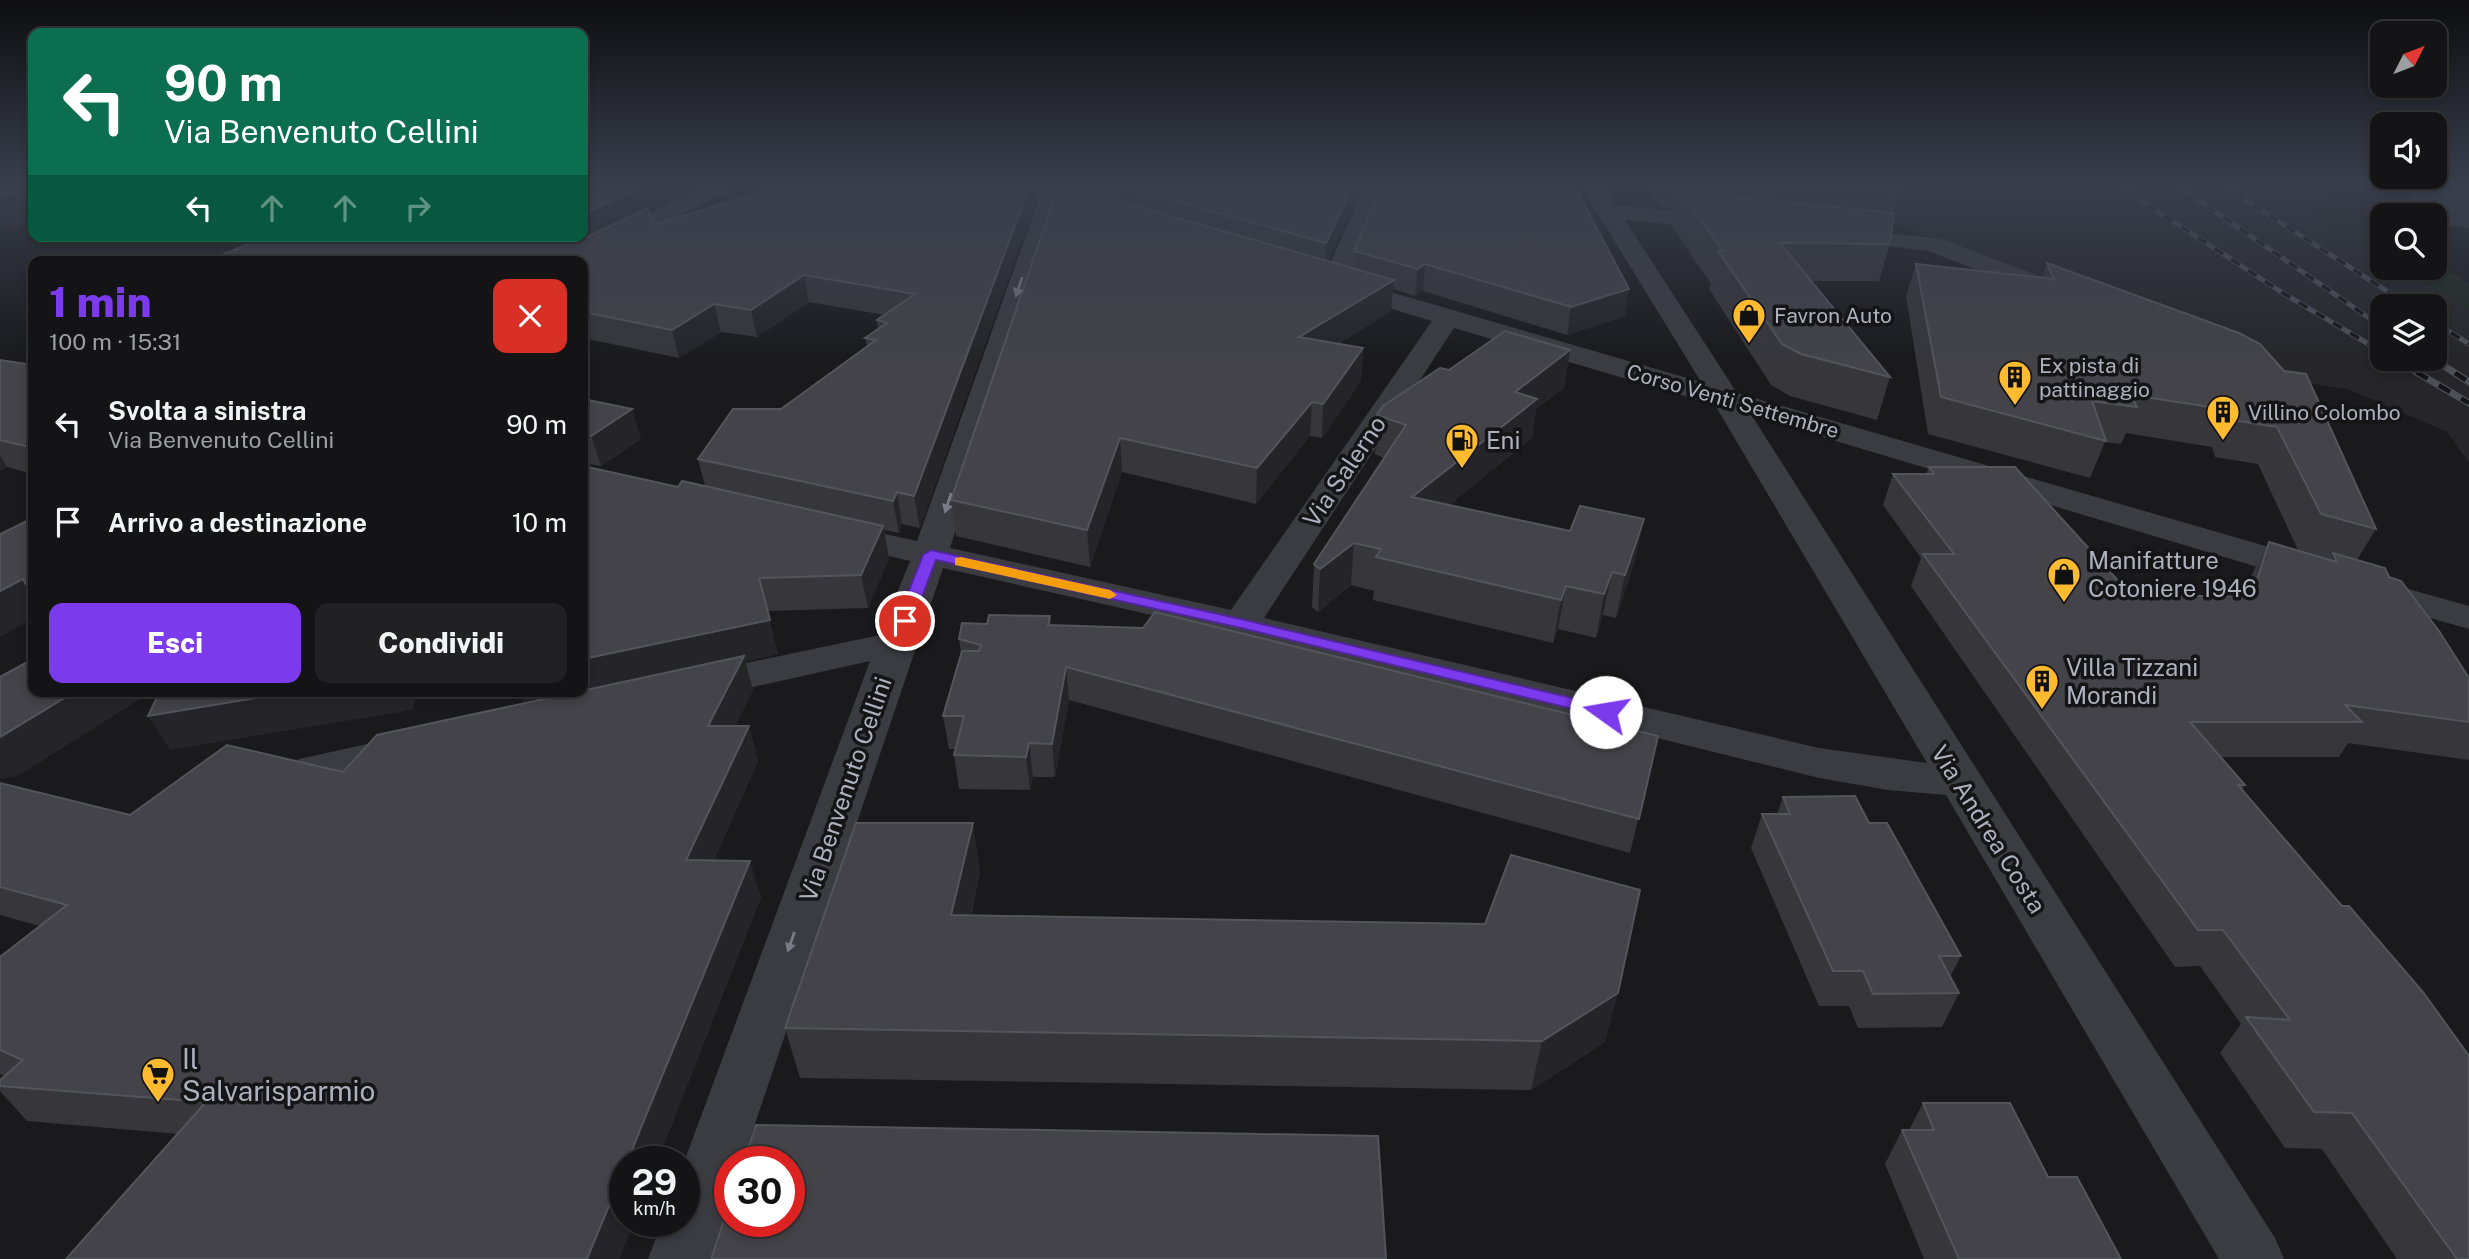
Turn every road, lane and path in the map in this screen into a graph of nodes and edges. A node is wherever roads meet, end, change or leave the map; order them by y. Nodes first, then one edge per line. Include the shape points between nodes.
1 (611, 242) edge
2 (1035, 242) edge
3 (1352, 242) edge
4 (1627, 242) edge
5 (1911, 242) edge
6 (583, 256) edge
7 (1308, 276) edge
8 (1334, 284) junction
9 (2083, 302) edge
10 (1447, 318) junction
11 (1727, 399) junction
12 (797, 524) edge
13 (931, 555) junction
14 (2469, 618) edge
15 (1241, 624) junction
16 (896, 643) junction
17 (662, 694) edge
18 (434, 744) edge
19 (314, 770) edge
20 (1959, 781) junction
21 (679, 1259) edge
22 (2253, 1259) edge

1 - 6 street
2 -> 13 street, Via Benvenuto Cellini
3 - 8 street
4 - 11 street, Via Andrea Costa
5 - 9 street via 1932,244
7 - 8 street, Corso Venti Settembre
8 - 10 street, Corso Venti Settembre
10 - 11 street, Corso Venti Settembre
10 - 15 street, Via Salerno
11 - 14 street, Corso Venti Settembre
11 - 20 street, Via Andrea Costa
12 - 13 street
13 - 15 street
13 - 16 street, Via Benvenuto Cellini
15 - 20 street via 1819,763 1898,777
16 - 17 street
16 -> 21 street, Via Benvenuto Cellini
18 - 19 street
20 - 22 street, Via Andrea Costa

